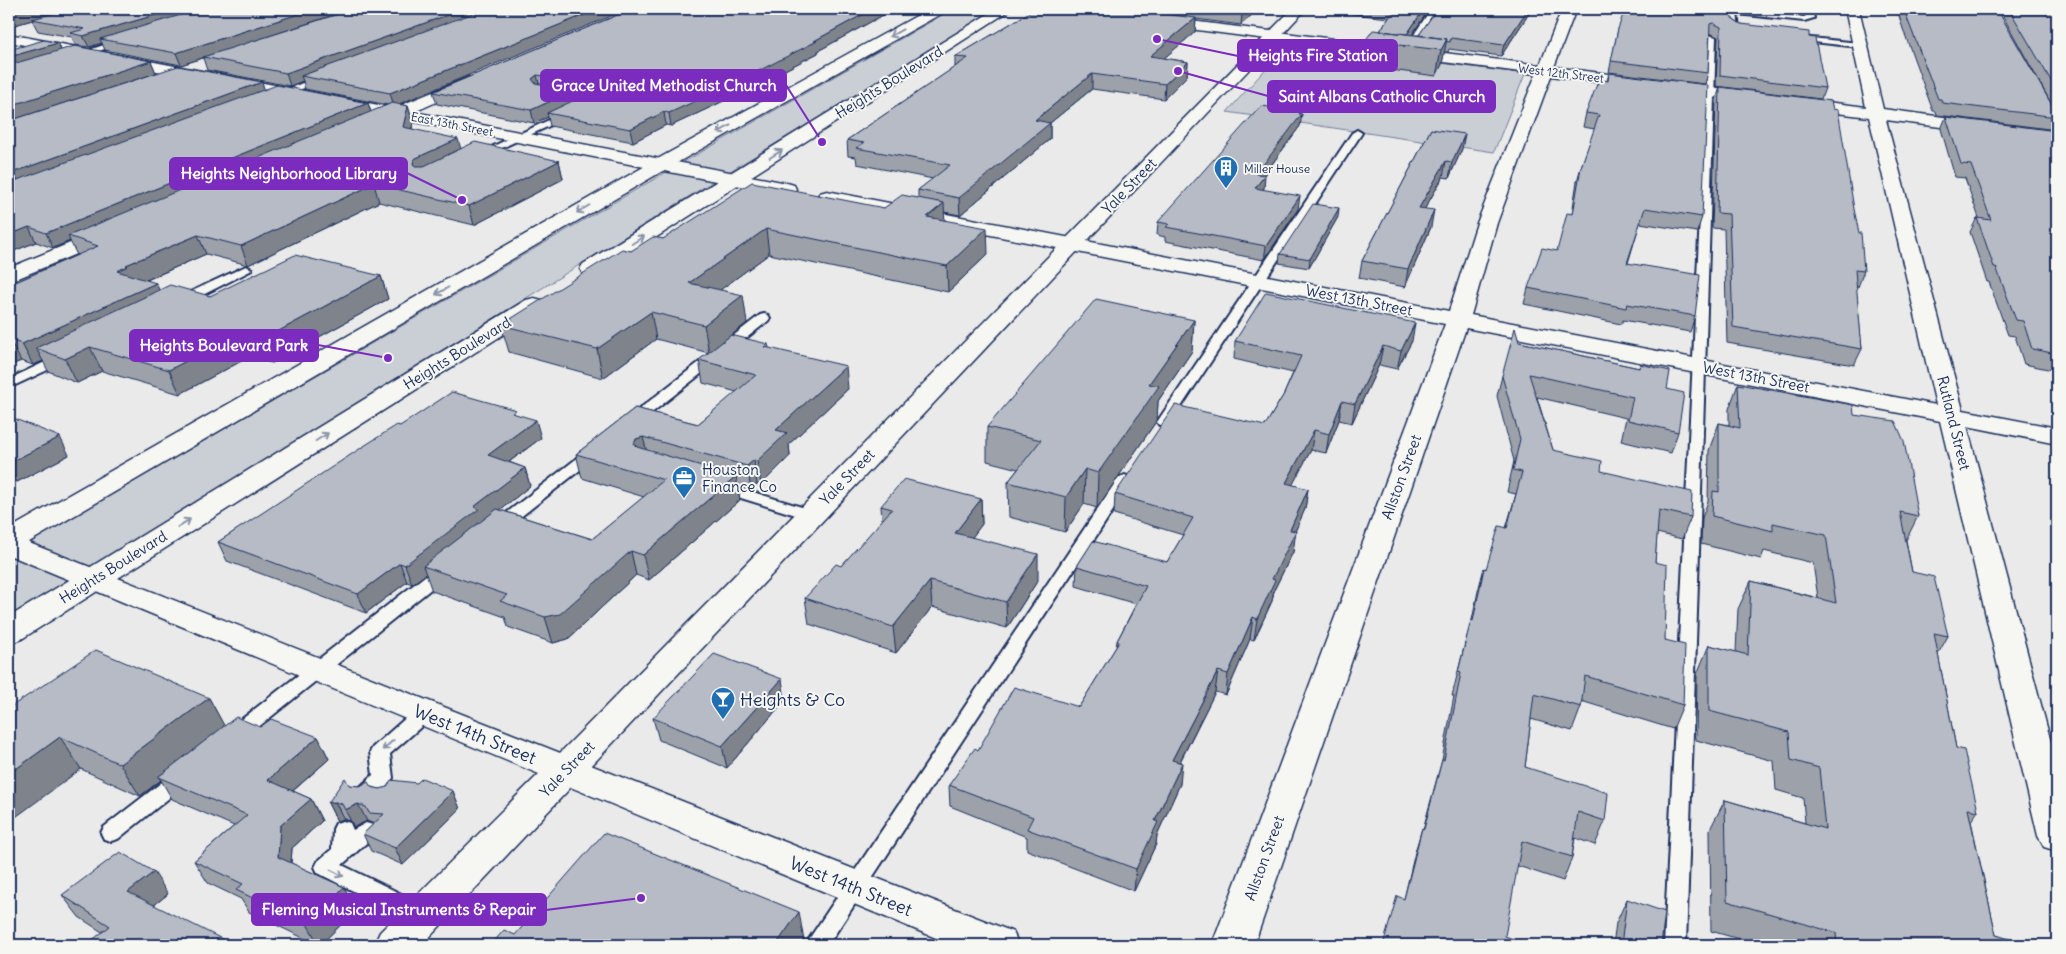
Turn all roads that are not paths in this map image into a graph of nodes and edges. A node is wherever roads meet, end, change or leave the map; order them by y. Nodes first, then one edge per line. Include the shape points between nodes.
1 (939, 9) edge
2 (1005, 9) edge
3 (1299, 9) edge
4 (1435, 9) edge
5 (1569, 9) edge
6 (1808, 9) edge
7 (1852, 9) edge
8 (1734, 10) edge
9 (1774, 12) edge
10 (1143, 19) edge
11 (27, 27) dead end
12 (9, 32) edge
13 (1756, 34) edge
14 (1274, 36) junction
15 (1712, 37) edge
16 (1784, 37) edge
17 (9, 38) edge
18 (130, 39) edge
19 (1858, 45) junction
20 (84, 53) junction
21 (1406, 53) junction
22 (65, 58) edge
23 (210, 62) edge
24 (1544, 71) junction
25 (182, 72) junction
26 (332, 74) edge
27 (487, 74) edge
28 (154, 81) edge
29 (285, 92) junction
30 (1710, 92) junction
31 (267, 99) edge
32 (577, 109) edge
33 (395, 113) junction
34 (1876, 113) junction
35 (368, 125) edge
36 (1356, 133) dead end
37 (517, 137) junction
38 (2057, 137) edge
39 (468, 160) edge
40 (660, 165) junction
41 (736, 179) junction
42 (119, 229) edge
43 (1072, 245) junction
44 (246, 269) dead end
45 (9, 276) edge
46 (574, 280) edge
47 (1258, 280) junction
48 (549, 296) edge
49 (167, 308) edge
50 (764, 318) dead end
51 (1458, 319) junction
52 (79, 350) edge
53 (1700, 366) junction
54 (9, 384) edge
55 (1952, 415) junction
56 (2057, 436) edge
57 (1153, 438) edge
58 (1137, 463) edge
59 (703, 482) edge
60 (812, 515) junction
61 (482, 540) edge
62 (9, 542) edge
63 (459, 558) edge
64 (94, 579) junction
65 (9, 632) edge
66 (318, 669) junction
67 (424, 712) junction
68 (226, 742) edge
69 (195, 766) edge
70 (566, 770) junction
71 (365, 795) edge
72 (343, 829) dead end
73 (366, 831) edge
74 (111, 833) dead end
75 (2057, 836) edge
76 (342, 852) junction
77 (855, 887) junction
78 (423, 916) junction
79 (395, 945) edge
80 (816, 945) edge
81 (998, 945) edge
82 (1233, 945) edge
83 (1675, 945) edge

1 -> 40 street
41 -> 2 street, Heights Boulevard
3 - 14 street, Yale Street
4 - 21 lane
5 - 24 street, Allston Street
6 - 9 lane via 1810,18
7 - 19 street, Rutland Street
8 - 9 lane
8 - 13 lane via 1735,28
10 - 14 street, West 12th Street
11 - 12 street
14 - 21 street, West 12th Street
14 - 43 street, Yale Street
15 - 30 lane
16 - 19 lane
17 - 20 street, East 13th Street
18 - 20 lane
19 - 34 street, Rutland Street
20 - 22 lane
20 - 25 street, East 13th Street
21 - 24 street, West 12th Street
23 - 25 street
24 - 30 street, West 12th Street
24 - 51 street, Allston Street via 1487,223
25 - 28 street
25 - 29 street, East 13th Street
26 - 29 lane
27 - 33 street
29 - 31 lane
29 - 33 street, East 13th Street
30 - 34 street, West 12th Street
30 - 53 lane
32 - 37 lane
33 - 35 street
33 - 37 street, East 13th Street
34 - 38 street, West 12th Street
34 - 55 street, Rutland Street
36 - 47 lane
37 - 39 lane
37 - 40 street, East 13th Street
40 - 41 street, West 13th Street
40 -> 62 street
41 - 43 street, West 13th Street
46 -> 41 street, Heights Boulevard
42 - 45 street
43 - 47 street, West 13th Street
43 - 60 street, Yale Street
44 - 49 lane
47 - 51 street, West 13th Street
47 - 57 lane
64 -> 48 street, Heights Boulevard
50 - 61 lane
51 - 53 street, West 13th Street
51 - 82 street, Allston Street
52 - 54 lane
53 - 55 street, West 13th Street
53 - 83 lane
55 - 56 street, West 13th Street
55 - 75 street, Rutland Street
58 - 77 lane
59 - 60 lane
60 - 70 street, Yale Street
62 - 64 street, West 14th Street
63 - 66 lane
64 - 65 street, Heights Boulevard
64 - 66 street, West 14th Street
66 - 67 street, West 14th Street
66 - 68 lane
67 - 70 street, West 14th Street
67 -> 71 lane via 380,752 385,788
69 - 74 lane
70 - 77 street, West 14th Street
70 - 78 street, Yale Street
72 - 76 lane
73 - 76 lane
76 -> 78 lane via 326,868
77 - 80 lane
77 - 81 street, West 14th Street
78 - 79 street, Yale Street

